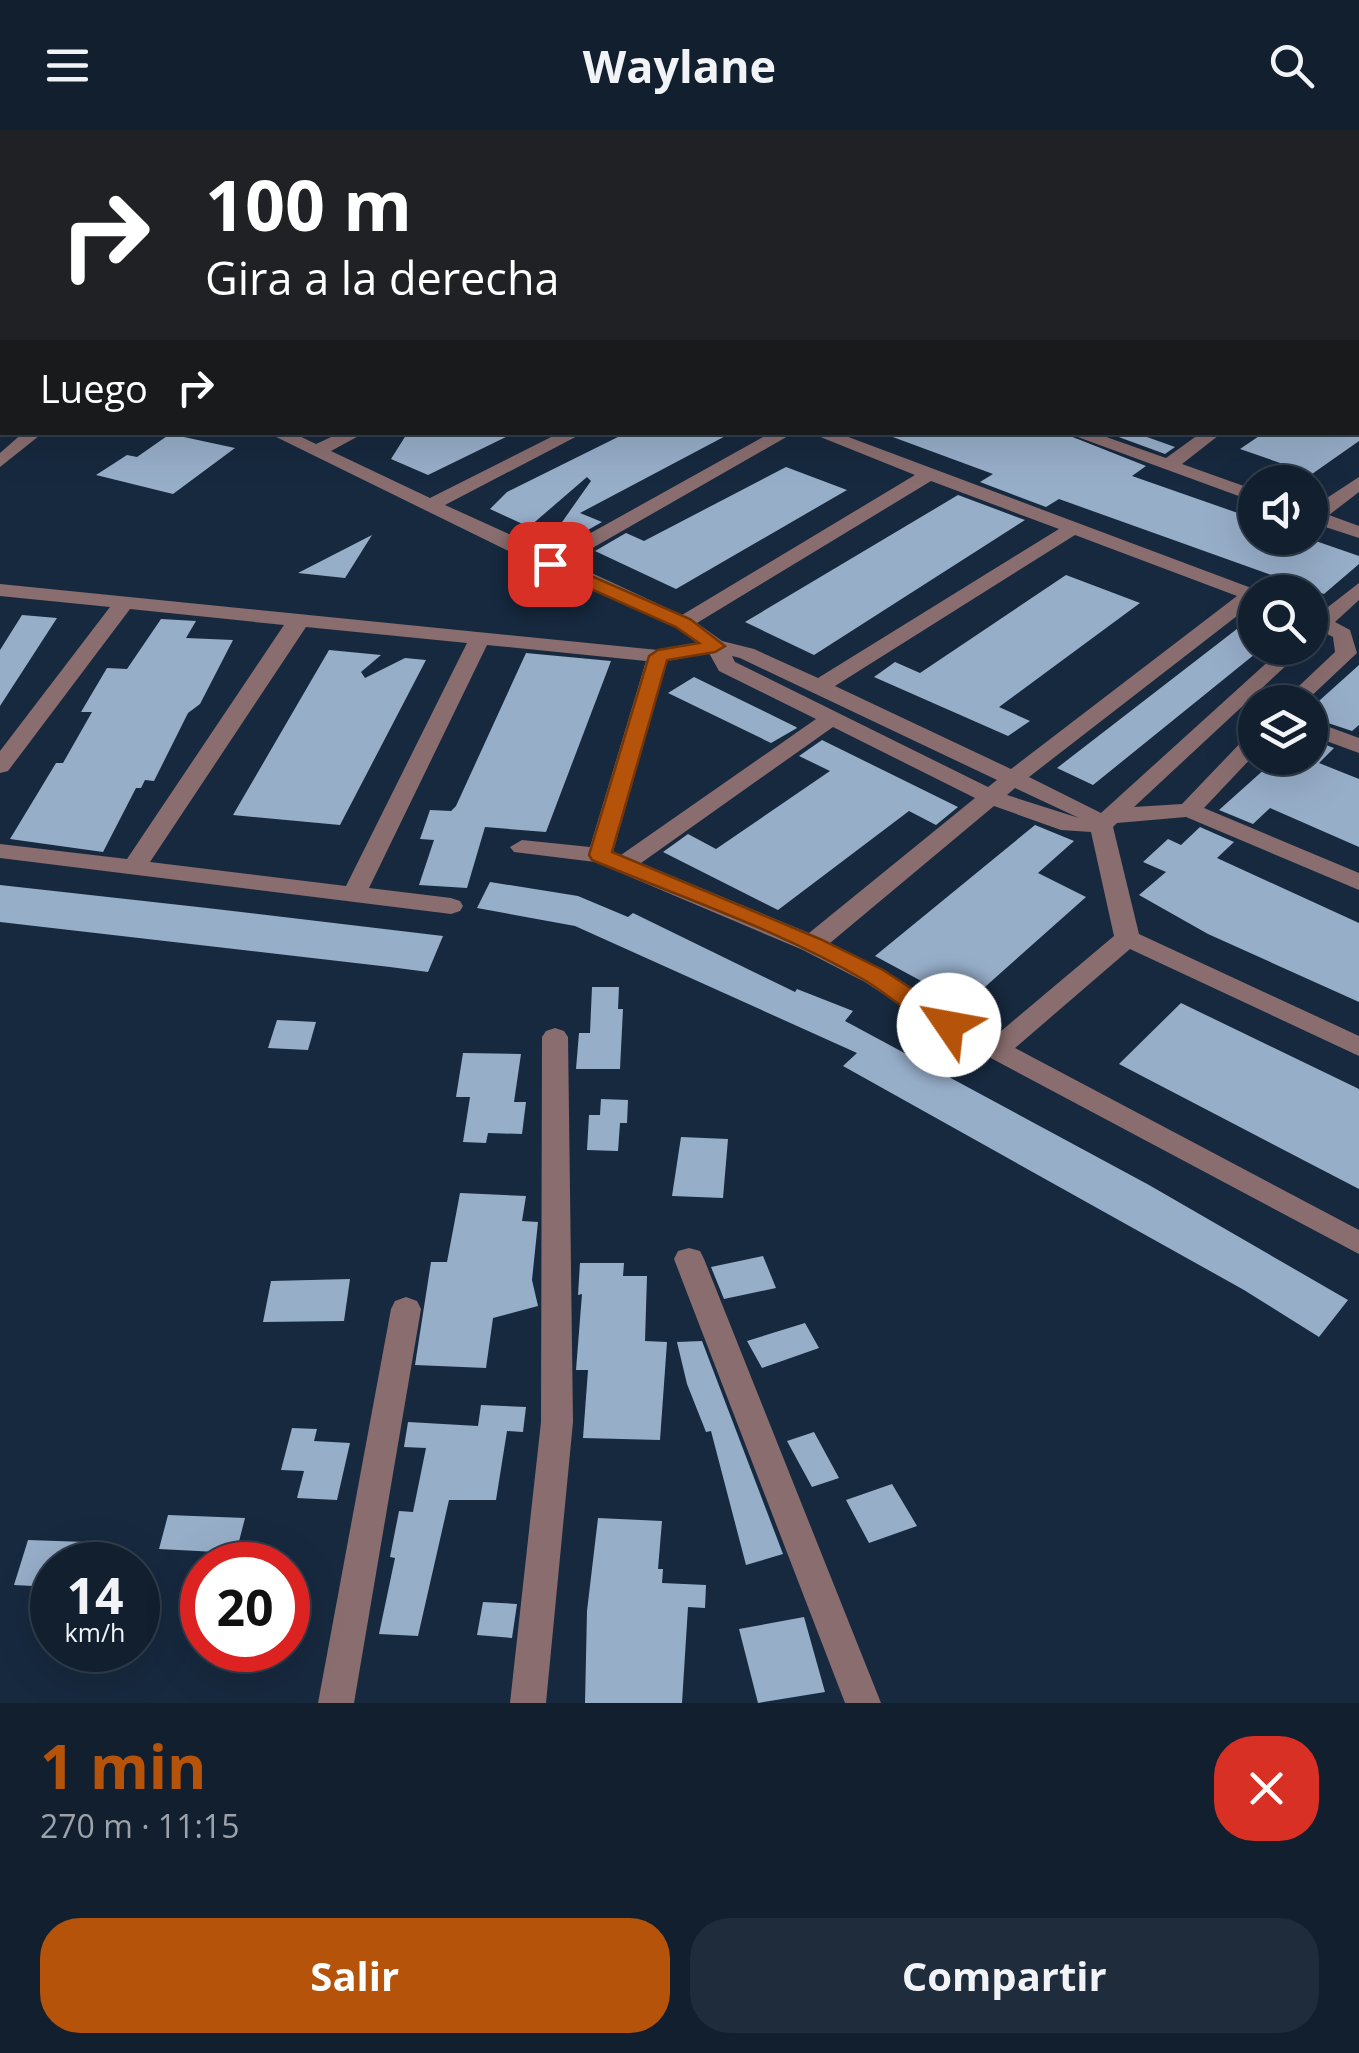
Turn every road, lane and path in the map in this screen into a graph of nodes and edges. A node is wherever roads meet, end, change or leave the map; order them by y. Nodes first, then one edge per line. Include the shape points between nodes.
1 (32, 435) edge
2 (283, 435) edge
3 (350, 435) edge
4 (570, 435) edge
5 (781, 435) edge
6 (825, 435) edge
7 (1081, 435) edge
8 (1210, 435) edge
9 (317, 450) junction
10 (0, 462) edge
11 (1167, 466) junction
12 (932, 473) junction
13 (1359, 483) edge
14 (1238, 490) edge
15 (430, 504) junction
16 (1328, 505) edge
17 (1328, 521) edge
18 (1074, 528) junction
19 (1359, 532) edge
20 (550, 564) junction
21 (1359, 589) edge
22 (0, 590) edge
23 (1238, 590) edge
24 (125, 602) junction
25 (1238, 607) edge
26 (1328, 613) edge
27 (301, 620) junction
28 (683, 623) junction
29 (1328, 629) edge
30 (480, 638) junction
31 (715, 646) junction
32 (1353, 655) edge
33 (658, 656) junction
34 (1277, 665) edge
35 (1315, 685) edge
36 (821, 686) junction
37 (833, 717) junction
38 (1328, 734) edge
39 (1359, 746) edge
40 (1238, 758) edge
41 (0, 766) edge
42 (1011, 780) junction
43 (990, 797) junction
44 (1189, 810) junction
45 (1107, 821) junction
46 (522, 847) dead end
47 (0, 850) edge
48 (612, 860) junction
49 (134, 867) junction
50 (1359, 882) edge
51 (354, 894) junction
52 (451, 906) dead end
53 (1126, 938) junction
54 (812, 944) junction
55 (555, 1036) dead end
56 (1359, 1047) edge
57 (996, 1050) junction
58 (1359, 1242) edge
59 (689, 1258) dead end
60 (406, 1309) dead end
61 (336, 1703) edge
62 (528, 1703) edge
63 (863, 1703) edge

1 - 10 street
2 - 9 street
3 - 9 street
4 - 15 street
5 - 20 street
6 - 12 street
7 - 11 street
8 - 11 street
9 - 15 street
11 - 14 street
12 - 18 street
12 - 28 street
13 - 16 street
15 - 20 street
17 - 19 street
18 - 23 street
18 - 36 street
20 - 28 street
21 - 26 street
22 - 24 street
24 - 27 street
24 - 41 street
25 - 42 street
27 - 30 street
27 - 49 street
28 - 31 street
29 - 32 street via 1343,634
30 - 33 street
30 - 51 street
31 - 33 street
31 - 36 street
31 - 37 street via 726,666
32 - 35 street
33 - 48 street
34 - 45 street
36 - 42 street
37 - 43 street
37 - 48 street
38 - 39 street
40 - 44 street
42 - 43 street
42 - 45 street
43 - 45 street via 1069,825
43 - 54 street
44 - 45 street
44 - 50 street
45 - 53 street
46 - 48 street
47 - 49 street
48 - 54 street
49 - 51 street
51 - 52 street
53 - 56 street
53 - 57 street
54 - 57 street
55 - 62 street via 557,1422
57 - 58 street
59 - 63 street
60 - 61 street

